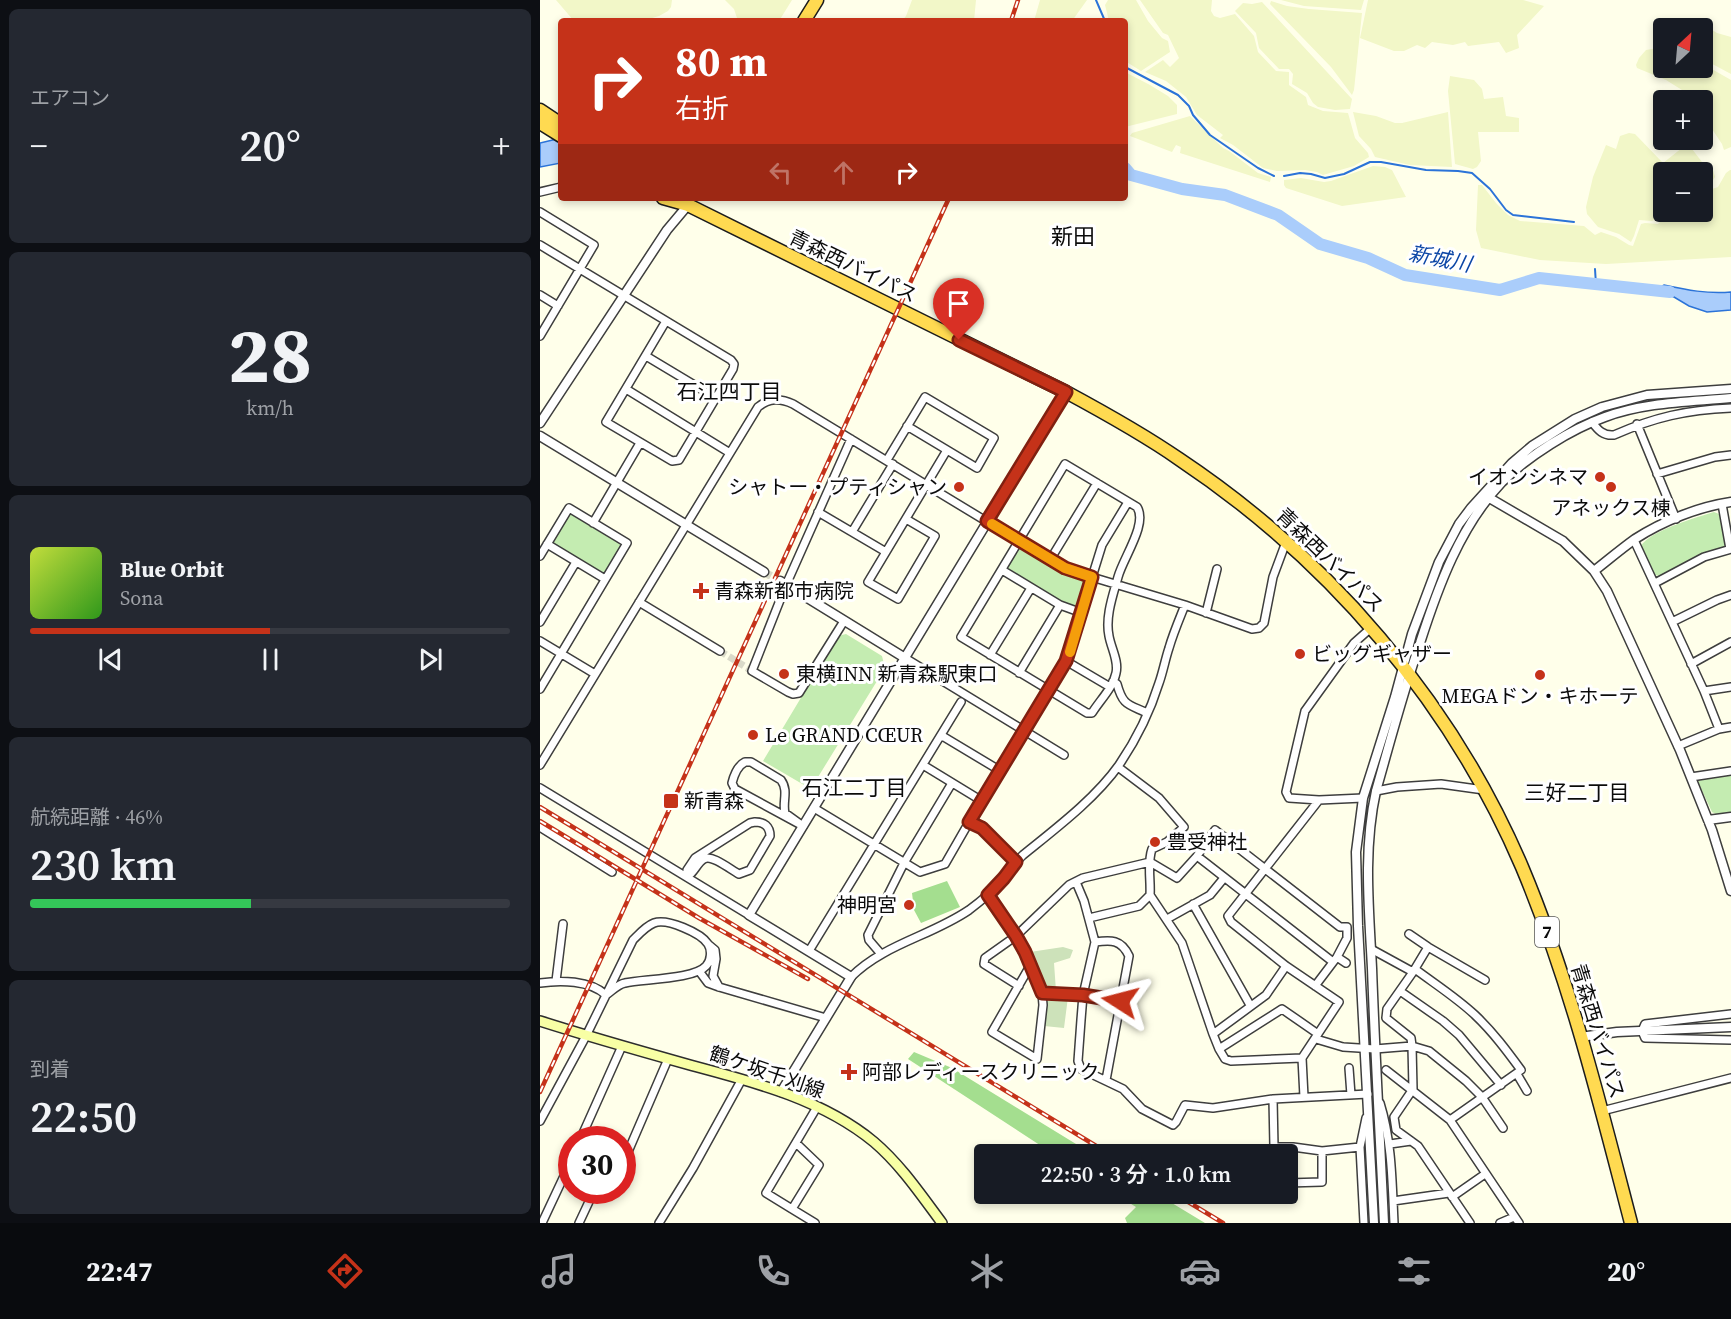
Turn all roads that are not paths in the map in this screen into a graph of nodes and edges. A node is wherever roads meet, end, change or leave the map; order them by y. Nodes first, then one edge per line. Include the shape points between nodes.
1 (817, 0) edge
2 (806, 18) edge
3 (540, 111) edge
4 (550, 125) edge
5 (558, 188) edge
6 (540, 192) edge
7 (687, 201) edge
8 (690, 201) edge
9 (540, 212) edge
10 (540, 245) edge
11 (580, 269) junction
12 (540, 295) edge
13 (625, 296) junction
14 (558, 306) junction
15 (666, 321) junction
16 (540, 336) edge
17 (646, 356) junction
18 (626, 389) junction
19 (1731, 389) edge
20 (1066, 392) junction
21 (716, 398) junction
22 (1731, 398) edge
23 (1731, 408) edge
24 (1592, 422) junction
25 (540, 423) edge
26 (1637, 424) junction
27 (907, 426) junction
28 (696, 431) junction
29 (540, 436) edge
30 (851, 439) junction
31 (640, 443) junction
32 (947, 450) junction
33 (730, 453) junction
34 (1731, 455) edge
35 (890, 462) junction
36 (1658, 474) junction
37 (617, 482) junction
38 (1096, 483) junction
39 (926, 484) junction
40 (1486, 496) junction
41 (1128, 502) junction
42 (1726, 503) edge
43 (818, 512) junction
44 (906, 519) junction
45 (1676, 519) junction
46 (987, 521) junction
47 (593, 523) junction
48 (686, 524) junction
49 (852, 532) junction
50 (1635, 540) junction
51 (1019, 541) junction
52 (1286, 542) junction
53 (547, 544) junction
54 (1730, 549) edge
55 (886, 552) junction
56 (540, 556) edge
57 (1050, 560) junction
58 (576, 562) junction
59 (1217, 569) dead end
60 (1002, 570) junction
61 (1594, 571) junction
62 (764, 572) tunnel mouth
63 (1092, 577) junction
64 (606, 579) junction
65 (783, 583) junction
66 (1655, 583) junction
67 (1116, 584) junction
68 (1031, 588) junction
69 (1731, 594) edge
70 (639, 602) junction
71 (1060, 605) junction
72 (1185, 606) junction
73 (1082, 613) junction
74 (1206, 613) junction
75 (844, 621) junction
76 (540, 622) edge
77 (1672, 622) junction
78 (1371, 627) junction
79 (540, 641) edge
80 (1731, 642) edge
81 (720, 651) tunnel mouth
82 (561, 654) junction
83 (990, 655) junction
84 (904, 658) junction
85 (1066, 661) junction
86 (1691, 664) junction
87 (1406, 671) junction
88 (1020, 673) junction
89 (595, 674) junction
90 (1111, 684) junction
91 (1731, 687) edge
92 (540, 689) edge
93 (1048, 691) junction
94 (1704, 691) junction
95 (961, 702) dead end
96 (1148, 713) junction
97 (1731, 727) edge
98 (1719, 729) junction
99 (1024, 731) junction
100 (940, 737) junction
101 (1678, 746) junction
102 (1064, 755) dead end
103 (540, 765) edge
104 (923, 765) junction
105 (1118, 767) junction
106 (999, 770) junction
107 (1731, 771) edge
108 (1691, 777) junction
109 (952, 783) junction
110 (540, 788) edge
111 (1484, 790) junction
112 (1376, 791) junction
113 (1363, 798) junction
114 (1319, 800) junction
115 (982, 801) junction
116 (814, 808) junction
117 (1731, 817) edge
118 (1708, 820) junction
119 (969, 822) junction
120 (803, 826) junction
121 (540, 827) edge
122 (875, 845) junction
123 (1197, 856) junction
124 (1016, 862) junction
125 (1150, 862) junction
126 (904, 863) junction
127 (1727, 866) edge
128 (1265, 869) junction
129 (612, 872) dead end
130 (687, 877) junction
131 (1224, 878) junction
132 (1076, 882) junction
133 (1731, 891) edge
134 (1245, 894) junction
135 (988, 895) junction
136 (1149, 895) junction
137 (1193, 904) junction
138 (749, 915) junction
139 (1089, 918) junction
140 (1167, 919) junction
141 (563, 924) dead end
142 (1358, 926) junction
143 (1347, 927) junction
144 (1409, 934) dead end
145 (1016, 936) junction
146 (1095, 942) junction
147 (709, 945) junction
148 (1428, 947) junction
149 (1371, 949) junction
150 (809, 951) junction
151 (881, 954) junction
152 (1335, 959) junction
153 (1346, 963) dead end
154 (1030, 966) junction
155 (1286, 966) junction
156 (1414, 970) junction
157 (699, 971) junction
158 (851, 977) junction
159 (1485, 980) dead end
160 (556, 981) junction
161 (540, 983) edge
162 (1019, 986) junction
163 (1315, 986) junction
164 (719, 987) junction
165 (1400, 992) junction
166 (1042, 993) junction
167 (606, 995) junction
168 (1083, 995) junction
169 (1120, 1001) junction
170 (1251, 1005) junction
171 (1731, 1014) edge
172 (826, 1018) junction
173 (540, 1021) edge
174 (1731, 1027) edge
175 (1642, 1031) junction
176 (1213, 1034) junction
177 (586, 1036) junction
178 (1317, 1036) junction
179 (1580, 1036) junction
180 (1731, 1040) edge
181 (622, 1046) junction
182 (1412, 1046) junction
183 (1219, 1049) junction
184 (1370, 1049) junction
185 (1302, 1058) junction
186 (668, 1059) junction
187 (1350, 1068) dead end
188 (1386, 1070) dead end
189 (1517, 1074) junction
190 (1731, 1078) edge
191 (742, 1079) junction
192 (1106, 1080) junction
193 (1501, 1085) junction
194 (1413, 1089) junction
195 (1527, 1090) dead end
196 (781, 1092) junction
197 (1368, 1094) junction
198 (1351, 1095) junction
199 (1304, 1097) junction
200 (1482, 1097) junction
201 (1378, 1098) junction
202 (1273, 1099) junction
203 (817, 1107) junction
204 (1368, 1110) junction
205 (1602, 1111) junction
206 (540, 1120) edge
207 (1450, 1120) junction
208 (586, 1126) edge
209 (1503, 1128) dead end
210 (636, 1133) edge
211 (1411, 1141) junction
212 (796, 1143) junction
213 (1274, 1144) edge
214 (1390, 1144) junction
215 (1360, 1147) junction
216 (1298, 1148) edge
217 (1322, 1151) junction
218 (1485, 1174) junction
219 (1298, 1182) edge
220 (558, 1189) edge
221 (1451, 1195) junction
222 (1393, 1201) junction
223 (588, 1204) edge
224 (792, 1209) junction
225 (1516, 1220) edge
226 (542, 1223) edge
227 (579, 1223) edge
228 (659, 1223) edge
229 (815, 1223) edge
230 (942, 1223) edge
231 (1364, 1223) edge
232 (1374, 1223) edge
233 (1384, 1223) edge
234 (1394, 1223) edge
235 (1470, 1223) edge
236 (1500, 1223) edge
237 (1631, 1223) edge

1 - 2 highway
3 - 4 highway
5 - 6 street
7 - 13 street
8 - 20 highway, 青森西バイパス / 7
9 - 11 street via 594,245
10 - 11 street
11 - 13 street
11 - 14 street
12 - 14 street
13 - 15 street
13 - 25 street
14 - 16 street
15 - 17 street
15 - 21 street via 734,364
17 - 18 street
17 - 21 street
18 - 28 street
18 - 31 street via 606,422
19 - 40 street via 1647,395 1602,407 1532,446 1512,463
20 - 46 street
20 - 52 highway, 青森西バイパス / 7 via 1179,458
21 - 28 street
22 - 24 street via 1644,406
23 - 26 street via 1695,410
24 - 26 street via 1608,435
24 - 40 street via 1556,441
26 - 36 street
27 - 32 street
27 - 32 street via 925,397 994,438 976,468
27 - 35 street
28 - 31 street via 675,461
28 - 33 street
29 - 37 street
30 - 33 street via 786,400 770,400 758,407
30 - 35 street
30 - 43 street
31 - 37 street
32 - 39 street
33 - 48 street
34 - 36 street
35 - 39 street
35 - 49 street
36 - 45 street
37 - 47 street
37 - 48 street
38 - 41 street
38 - 51 street via 1065,464
38 - 57 street
39 - 44 street
39 - 46 street
40 - 61 street via 1563,541
40 - 87 street via 1460,524 1439,562 1419,614
41 - 63 street via 1102,545
41 - 67 street via 1140,511 1139,530
42 - 45 street
42 - 54 street
43 - 49 street
43 - 65 street
44 - 55 street
44 - 55 street via 935,536 898,599 868,582
45 - 50 street
46 - 51 street
46 - 84 street
47 - 53 street via 569,508
47 - 64 street via 627,543
48 - 62 street
48 - 70 street
49 - 55 street
50 - 61 street
50 - 66 street
51 - 57 street
51 - 60 street
52 - 74 street via 1259,628
52 - 78 highway, 青森西バイパス / 7
53 - 56 street
53 - 58 street
54 - 66 street via 1704,557
57 - 63 street
58 - 64 street
58 - 76 street
59 - 74 street
60 - 68 street
60 - 83 street via 961,637
61 - 101 street via 1607,591
63 - 67 street
63 - 73 street
64 - 82 street
65 - 75 street
65 - 75 street via 752,670 788,692 799,693
66 - 77 street
67 - 72 street
67 - 90 street via 1108,625 1116,665
68 - 71 street
68 - 83 street
69 - 77 street
70 - 81 street
70 - 89 street
71 - 73 street
71 - 88 street
72 - 74 street
72 - 96 street
73 - 85 street
75 - 84 street
77 - 86 street
78 - 87 highway, 青森西バイパス / 7
78 - 114 street via 1354,643 1305,711 1286,792 1289,798
79 - 82 street
80 - 86 street
82 - 89 street
82 - 92 street
83 - 88 street
84 - 99 street
84 - 116 street
85 - 90 street
85 - 93 street
86 - 94 street
87 - 111 highway, 青森西バイパス / 7 via 1434,707
87 - 112 street
87 - 113 street
88 - 93 street
89 - 103 street
90 - 93 street via 1092,713
90 - 96 street via 1117,684 1127,704
91 - 94 street
93 - 99 street
94 - 98 street
95 - 100 street
96 - 105 street
97 - 98 street
98 - 101 street
99 - 102 street
99 - 106 street
100 - 104 street
100 - 106 street
101 - 108 street
104 - 109 street
104 - 122 street
105 - 124 street
105 - 125 street via 1159,798 1184,827 1152,849
106 - 115 street
107 - 108 street
108 - 118 street
109 - 115 street
109 - 126 street
110 - 130 street
111 - 112 street via 1441,784
111 - 179 highway, 青森西バイパス / 7 via 1535,901
112 - 149 street via 1368,848
113 - 114 street
113 - 142 street via 1356,852
114 - 128 street
115 - 119 street
116 - 120 street
116 - 122 street
117 - 118 street
118 - 127 street
119 - 124 street via 982,828
119 - 126 street via 945,864 920,872
120 - 120 street via 735,789 733,777 740,764 751,762 781,780 786,790 785,813
120 - 138 street
121 - 129 street
122 - 126 street
122 - 150 street
123 - 125 street via 1177,878
123 - 128 street via 1215,830
123 - 131 street
124 - 135 street
125 - 132 street
125 - 136 street
126 - 151 street via 868,935
127 - 133 street
128 - 134 street
128 - 143 street via 1340,927
130 - 130 street via 695,858 750,823 767,825 768,840 747,872 739,874 708,858
130 - 138 street
131 - 134 street
131 - 137 street via 1210,895
132 - 139 street
132 - 145 street
134 - 152 street
134 - 155 street via 1228,916 1231,922
135 - 145 street
135 - 151 street via 966,912
136 - 139 street via 1139,906
136 - 140 street
137 - 140 street
137 - 170 street
138 - 150 street
139 - 146 street
140 - 176 street via 1182,943
141 - 160 street
142 - 143 street
142 - 184 street
143 - 152 street via 1347,938
144 - 148 street
145 - 154 street
145 - 162 street via 985,958 984,964
146 - 168 street
146 - 169 street via 1111,940 1129,956
147 - 157 street via 710,960
147 - 164 street via 715,950 713,976
147 - 167 street via 676,924 655,922 633,940
148 - 156 street
148 - 159 street
149 - 156 street
149 - 184 street
150 - 158 street
151 - 158 street
152 - 153 street
152 - 163 street
154 - 162 street
154 - 166 street
155 - 163 street
155 - 170 street via 1266,994
156 - 165 street
156 - 189 street via 1462,1003 1491,1031 1521,1070
157 - 164 street
157 - 167 street via 624,983
158 - 172 street
160 - 161 street
160 - 167 street via 574,982
162 - 166 street via 992,1032 1037,1059
163 - 178 street via 1339,1002
164 - 172 street
165 - 182 street via 1387,1009 1386,1018 1411,1038
165 - 193 street via 1459,1035
166 - 168 street
167 - 177 street
168 - 169 street
168 - 192 street via 1078,1061 1081,1069
169 - 192 street
170 - 176 street
171 - 175 street via 1646,1024
172 - 196 street
173 - 177 main road, 鶴ケ坂千刈線
174 - 175 street
175 - 179 street
175 - 180 street via 1645,1038
176 - 183 street
177 - 181 main road, 鶴ケ坂千刈線
177 - 206 street
178 - 183 street via 1282,1010
178 - 184 street via 1343,1047
178 - 185 street
179 - 205 highway, 青森西バイパス / 7
181 - 186 main road, 鶴ケ坂千刈線
181 - 208 street
182 - 184 street
182 - 194 street
182 - 200 street via 1429,1051
183 - 185 street via 1231,1061
184 - 197 street
184 - 201 street
185 - 199 street
186 - 191 main road, 鶴ケ坂千刈線
186 - 210 street
187 - 198 street
188 - 194 street
189 - 193 street
189 - 195 street
190 - 205 street
191 - 196 main road, 鶴ケ坂千刈線
191 - 228 street
192 - 202 street via 1123,1089 1142,1109 1173,1125 1185,1105 1213,1108
193 - 200 street
194 - 207 street
194 - 211 street via 1394,1117 1396,1130
196 - 203 main road, 鶴ケ坂千刈線
197 - 198 street
197 - 204 street
198 - 199 street
199 - 202 street
200 - 207 street
200 - 209 street
201 - 214 street
201 - 233 street
202 - 213 street
203 - 212 street
203 - 230 main road, 鶴ケ坂千刈線 via 876,1143
204 - 215 street
204 - 232 street
205 - 237 highway, 青森西バイパス / 7
207 - 218 street
211 - 214 street
211 - 221 street
212 - 224 street via 819,1165
212 - 224 street via 766,1193
214 - 222 street
215 - 217 street
215 - 231 street
216 - 217 street
217 - 219 street via 1323,1182
218 - 221 street
218 - 225 street
220 - 226 street
221 - 222 street
221 - 235 street
222 - 234 street
223 - 227 street
224 - 229 street
225 - 236 street

